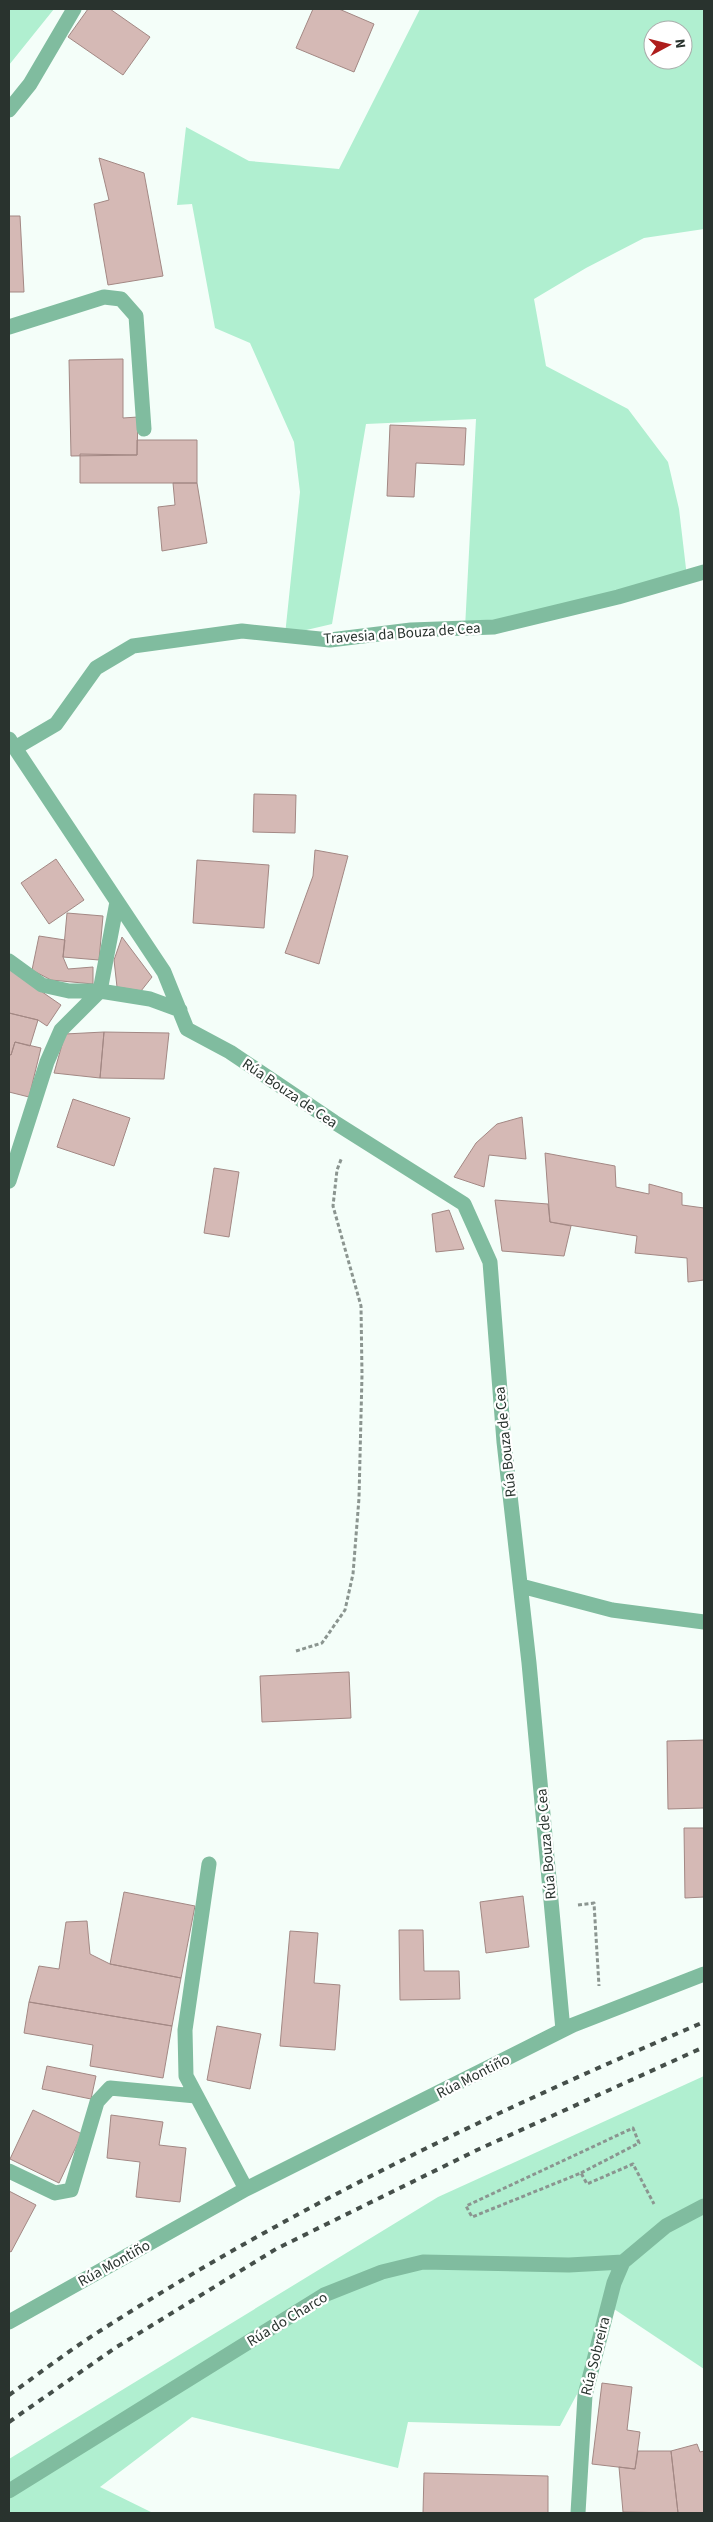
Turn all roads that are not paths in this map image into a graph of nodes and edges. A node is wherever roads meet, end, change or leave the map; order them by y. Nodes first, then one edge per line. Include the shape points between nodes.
1 (74, 9) edge
2 (9, 110) edge
3 (9, 327) edge
4 (144, 429) dead end
5 (704, 572) edge
6 (12, 744) edge
7 (118, 902) junction
8 (9, 961) edge
9 (100, 991) junction
10 (180, 1010) junction
11 (9, 1181) edge
12 (521, 1586) junction
13 (704, 1622) edge
14 (209, 1864) dead end
15 (704, 1974) edge
16 (563, 2030) junction
17 (196, 2096) junction
18 (9, 2171) edge
19 (246, 2189) junction
20 (704, 2206) edge
21 (623, 2262) junction
22 (9, 2322) edge
23 (9, 2491) edge
24 (578, 2513) edge

1 - 2 street via 30,84
3 - 4 street via 104,297 121,299 136,316
5 - 6 street, Travesia da Bouza de Cea via 494,627 411,630 330,640 242,631 133,646 96,668 56,724
6 - 7 street, Rúa Bouza de Cea
7 - 9 street
7 - 10 street, Rúa Bouza de Cea via 164,972
8 - 9 street via 42,985 69,991
9 - 10 street via 150,999
9 - 11 street via 61,1030 47,1062
10 - 12 street, Rúa Bouza de Cea via 187,1029 230,1052 464,1204 490,1262 504,1442
12 - 13 street via 612,1610
12 - 16 street, Rúa Bouza de Cea
14 - 17 street via 185,2030 186,2076
15 - 16 street, Rúa Montiño
16 - 19 street, Rúa Montiño
17 - 18 street via 110,2088 97,2102 71,2190 55,2193
17 - 19 street
19 - 22 street, Rúa Montiño
20 - 21 street via 666,2226
21 - 23 street, Rúa do Charco via 569,2265 423,2262 382,2272 324,2295
21 - 24 street, Rúa Sobreira via 614,2283 584,2395

